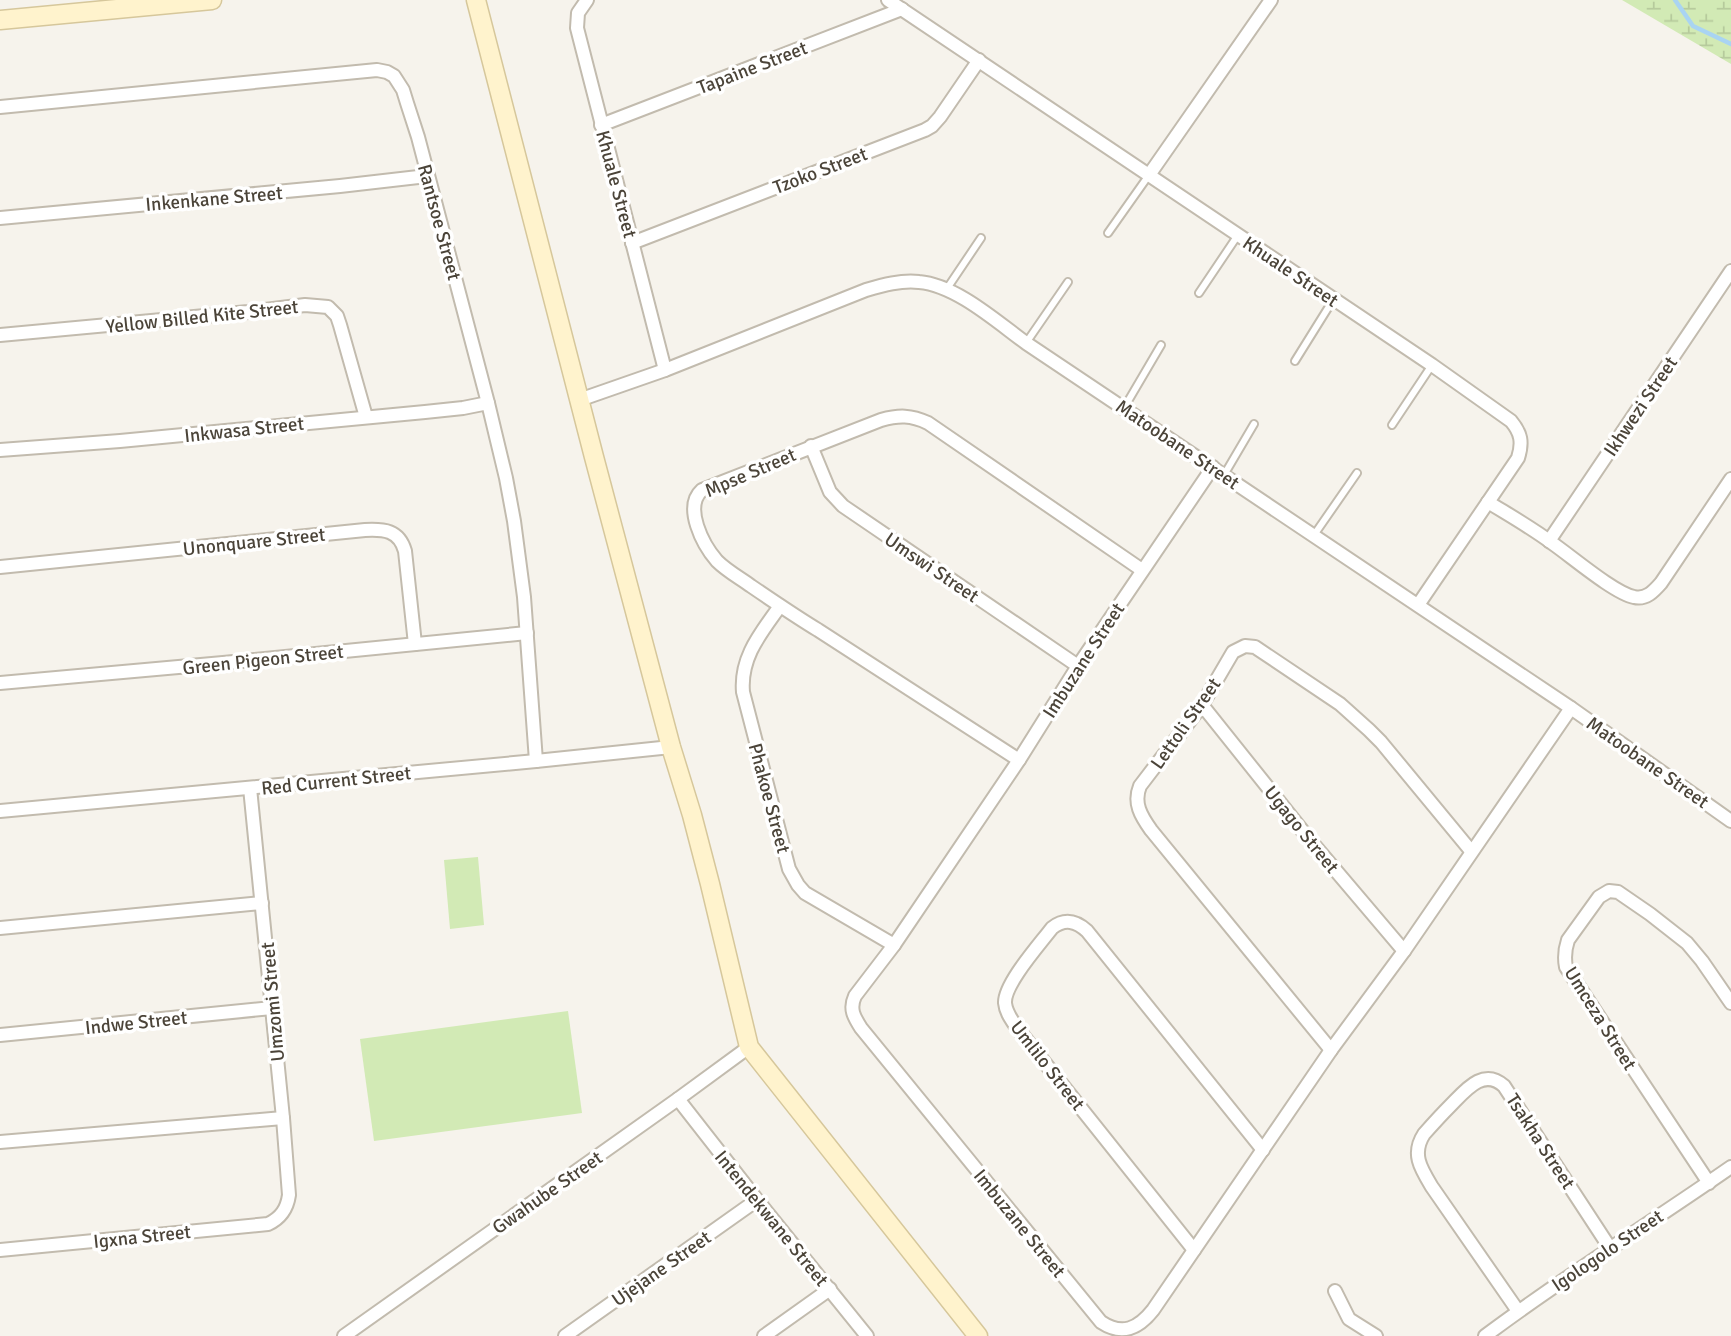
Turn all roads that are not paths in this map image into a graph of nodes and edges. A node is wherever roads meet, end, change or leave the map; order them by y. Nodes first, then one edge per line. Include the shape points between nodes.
1 (212, 0) edge
2 (476, 0) edge
3 (587, 0) edge
4 (888, 0) edge
5 (1271, 0) edge
6 (902, 9) junction
7 (0, 20) edge
8 (979, 60) junction
9 (0, 107) edge
10 (601, 125) junction
11 (1149, 175) junction
12 (427, 176) junction
13 (0, 218) edge
14 (1108, 233) dead end
15 (1238, 235) junction
16 (981, 237) dead end
17 (632, 243) junction
18 (1731, 271) edge
19 (1068, 282) dead end
20 (946, 290) junction
21 (1199, 293) dead end
22 (1333, 300) junction
23 (0, 335) edge
24 (1026, 343) junction
25 (1161, 345) dead end
26 (1295, 361) dead end
27 (1432, 365) junction
28 (665, 370) junction
29 (579, 400) junction
30 (488, 403) junction
31 (1124, 408) junction
32 (366, 417) junction
33 (1254, 424) dead end
34 (1392, 425) dead end
35 (811, 446) junction
36 (0, 450) edge
37 (1218, 471) junction
38 (1357, 473) dead end
39 (1731, 479) edge
40 (1488, 502) junction
41 (1314, 536) junction
42 (1549, 541) junction
43 (0, 567) edge
44 (1142, 570) junction
45 (1418, 605) junction
46 (780, 606) junction
47 (527, 633) junction
48 (415, 644) junction
49 (1077, 666) junction
50 (0, 683) edge
51 (1202, 705) junction
52 (1571, 708) junction
53 (671, 747) junction
54 (1019, 760) junction
55 (536, 761) junction
56 (250, 788) junction
57 (0, 811) edge
58 (1731, 821) edge
59 (1471, 852) junction
60 (262, 903) junction
61 (0, 928) edge
62 (894, 945) junction
63 (1404, 951) junction
64 (1731, 1003) edge
65 (272, 1009) junction
66 (0, 1035) edge
67 (749, 1046) junction
68 (1331, 1050) junction
69 (678, 1099) junction
70 (283, 1118) junction
71 (0, 1142) edge
72 (1263, 1150) junction
73 (1731, 1167) edge
74 (1709, 1183) junction
75 (757, 1200) junction
76 (281, 1215) joint
77 (1610, 1248) junction
78 (0, 1250) edge
79 (1194, 1250) junction
80 (830, 1289) junction
81 (1335, 1290) dead end
82 (1518, 1311) junction
83 (344, 1336) edge
84 (565, 1336) edge
85 (764, 1336) edge
86 (867, 1336) edge
87 (978, 1336) edge
88 (1376, 1336) edge
89 (1486, 1336) edge

1 - 7 street
2 - 29 street
3 - 10 street, Khuale Street via 578,13 577,28
4 - 6 street, Khuale Street
5 - 11 street
6 - 8 street, Khuale Street
6 - 10 street, Tapaine Street
8 - 11 street, Khuale Street
8 - 17 street, Tzoko Street via 940,117 925,130
9 - 12 street, Rantsoe Street via 377,70 394,76 402,90
10 - 17 street, Khuale Street
11 - 14 lane
11 - 15 street, Khuale Street
12 - 13 street, Inkenkane Street
12 - 30 street, Rantsoe Street
15 - 21 lane
15 - 22 street, Khuale Street
16 - 20 lane
17 - 28 street, Khuale Street
18 - 42 street, Ikhwezi Street
19 - 24 lane
20 - 24 street, Matoobane Street
20 - 28 street, Matoobane Street via 919,282 866,290
22 - 26 lane
22 - 27 street, Khuale Street
23 - 32 street, Yellow Billed Kite Street via 305,304 328,307 337,316
24 - 31 street, Matoobane Street
25 - 31 lane
27 - 34 lane
27 - 40 street, Khuale Street via 1520,433 1518,458
28 - 29 street, Matoobane Street
29 - 53 street
30 - 32 street, Inkwasa Street
30 - 47 street, Rantsoe Street via 514,521
31 - 37 street, Matoobane Street
32 - 36 street, Inkwasa Street
33 - 37 lane
35 - 44 street, Mpse Street via 881,420 915,417
35 - 46 street, Mpse Street via 702,490 695,498 695,518 709,551
35 - 49 street, Umswi Street via 830,492 843,506
37 - 41 street, Matoobane Street
37 - 44 street, Imbuzane Street
38 - 41 lane
39 - 42 street via 1661,583 1644,597 1620,592
40 - 42 street
40 - 45 street, Khuale Street
41 - 45 street, Matoobane Street
43 - 48 street, Unonquare Street via 379,529 400,538 405,551
44 - 49 street, Imbuzane Street
45 - 52 street, Matoobane Street
46 - 54 street, Mpse Street
46 - 62 street, Phakoe Street via 750,650 742,681 789,869 805,893
47 - 48 street, Green Pigeon Street
47 - 55 street, Rantsoe Street
48 - 50 street, Green Pigeon Street
49 - 54 street, Imbuzane Street
51 - 59 street, Lettoli Street via 1233,652 1255,647 1331,697 1369,730
51 - 63 street, Ugago Street
51 - 68 street, Lettoli Street via 1140,786 1138,809
52 - 58 street, Matoobane Street
52 - 59 street, Imbuzane Street
53 - 55 street, Red Current Street
53 - 67 street
54 - 62 street, Imbuzane Street
55 - 56 street, Red Current Street
56 - 57 street, Red Current Street
56 - 60 street, Umzomi Street
59 - 63 street, Imbuzane Street
60 - 61 street
60 - 65 street, Umzomi Street
62 - 79 street, Imbuzane Street via 855,996 851,1004 855,1019 1101,1322 1120,1333 1137,1328
63 - 68 street, Imbuzane Street
64 - 74 street, Umceza Street via 1687,943 1618,892 1599,897 1566,947 1566,967
65 - 66 street, Indwe Street
65 - 70 street, Umzomi Street
67 - 69 street, Gwahube Street
67 - 87 street
68 - 72 street, Imbuzane Street
69 - 75 street, Intendekwane Street
69 - 83 street, Gwahube Street
70 - 71 street
70 - 76 street, Umzomi Street via 289,1195
72 - 79 street, Imbuzane Street
72 - 79 street, Umlilo Street via 1087,931 1069,921 1052,928 1009,986 1007,1013
73 - 74 street, Igologolo Street
74 - 77 street, Igologolo Street
75 - 80 street, Intendekwane Street
75 - 84 street, Ujejane Street
76 - 78 street, Igxna Street via 268,1224
77 - 82 street, Igologolo Street
77 - 82 street, Tsakha Street via 1504,1086 1494,1079 1473,1084 1424,1135 1417,1154 1432,1187
80 - 85 street
80 - 86 street, Intendekwane Street
81 - 88 street via 1349,1319
82 - 89 street, Igologolo Street

